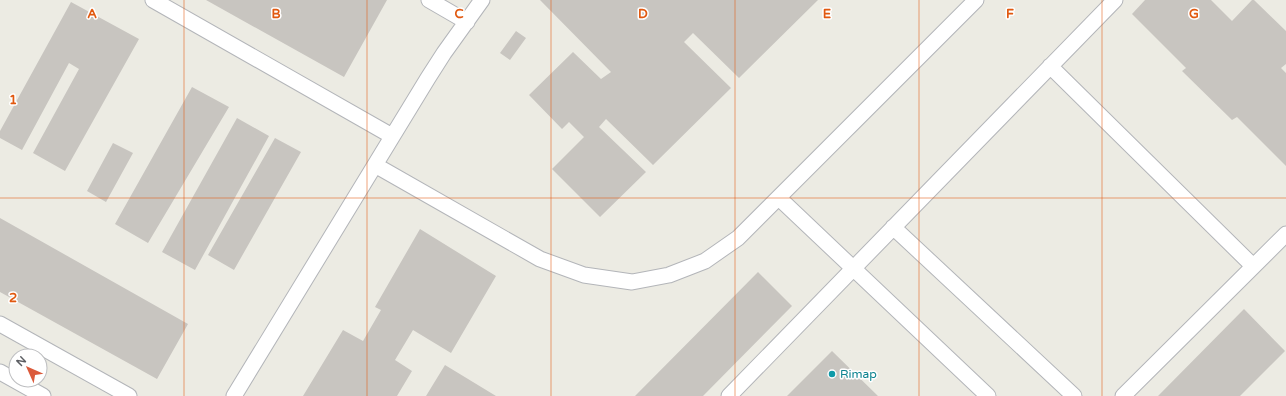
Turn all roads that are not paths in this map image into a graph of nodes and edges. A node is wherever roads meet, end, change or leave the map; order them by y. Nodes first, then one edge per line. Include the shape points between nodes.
1 (153, 0) edge
2 (429, 0) edge
3 (482, 0) edge
4 (976, 0) edge
5 (1115, 0) edge
6 (467, 22) junction
7 (1050, 66) junction
8 (392, 136) junction
9 (374, 165) junction
10 (779, 198) junction
11 (893, 228) junction
12 (1286, 234) edge
13 (1254, 266) junction
14 (854, 268) junction
15 (0, 324) edge
16 (0, 372) edge
17 (43, 396) edge
18 (129, 396) edge
19 (234, 396) edge
20 (729, 396) edge
21 (988, 396) edge
22 (1074, 396) edge
23 (1123, 396) edge

1 - 8 lane
2 - 6 lane
3 - 6 lane
4 - 10 lane
5 - 7 lane
6 - 8 lane via 444,52
7 - 11 lane
7 - 13 lane
8 - 9 lane
9 - 10 lane via 540,259 584,275 632,282 669,275 705,261 738,238
9 - 19 lane
10 - 14 lane
11 - 14 lane
11 - 22 lane
12 - 13 lane
13 - 23 lane
14 - 20 lane
14 - 21 lane
15 - 18 lane
16 - 17 lane

